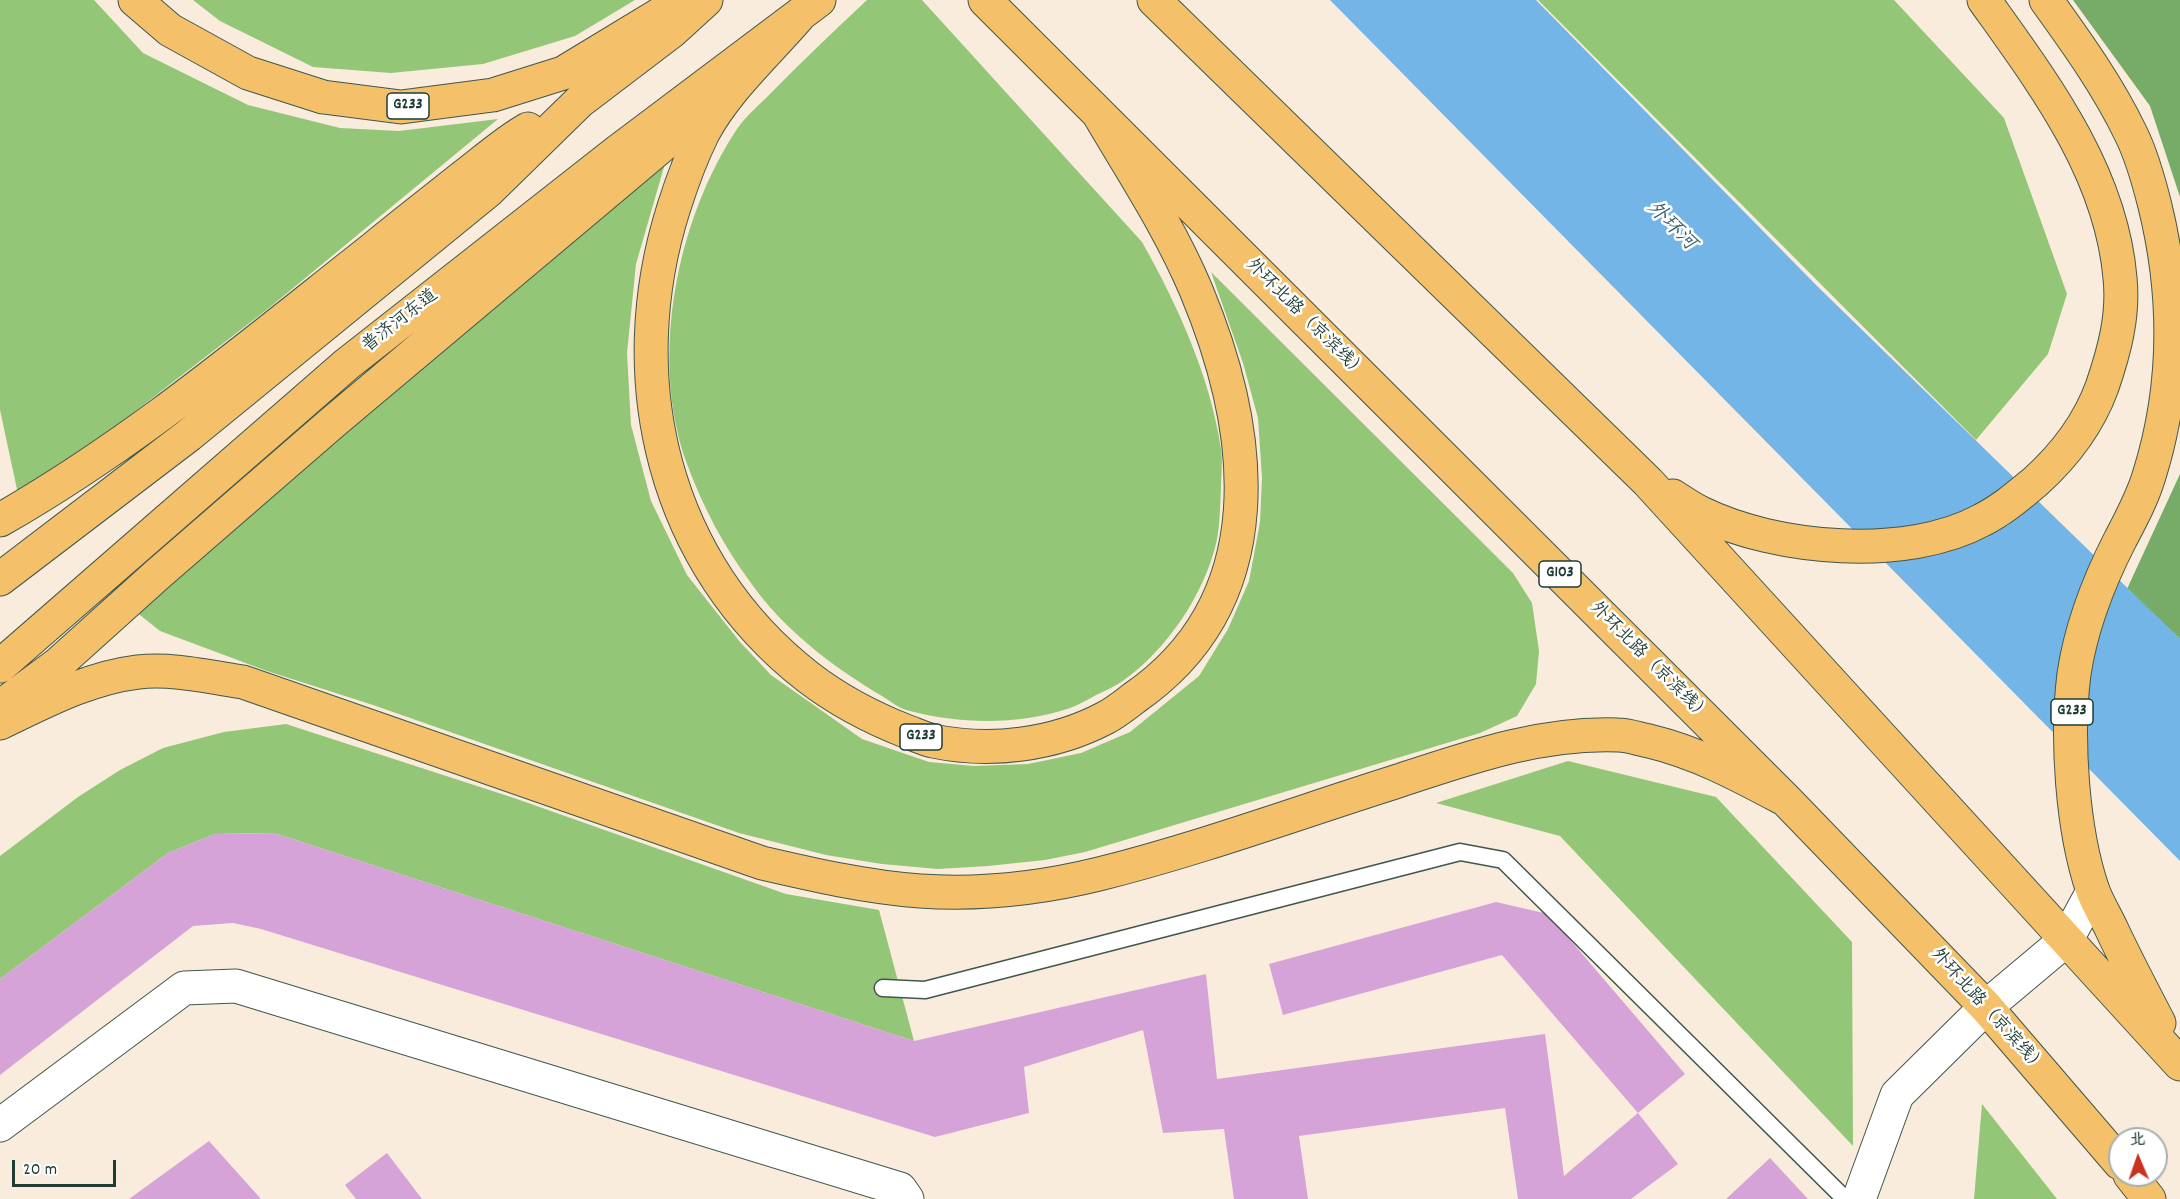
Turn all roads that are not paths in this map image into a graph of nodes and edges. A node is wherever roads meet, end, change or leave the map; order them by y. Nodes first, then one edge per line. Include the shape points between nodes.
1 (135, 0) edge
2 (684, 0) edge
3 (706, 0) edge
4 (985, 0) edge
5 (1154, 0) edge
6 (1984, 0) edge
7 (2046, 0) edge
8 (809, 9) edge
9 (580, 101) junction
10 (1098, 113) junction
11 (1648, 482) junction
12 (0, 520) edge
13 (0, 579) edge
14 (0, 666) edge
15 (0, 707) edge
16 (0, 723) edge
17 (1786, 800) junction
18 (2093, 891) junction
19 (2067, 939) junction
20 (883, 988) dead end
21 (1986, 1007) junction
22 (2180, 1063) edge
23 (0, 1125) edge
24 (2108, 1149) edge
25 (2140, 1187) edge
26 (907, 1199) edge
27 (1845, 1199) edge
28 (1859, 1199) edge
29 (2149, 1199) edge

1 - 2 highway, G233 via 170,30 248,73 323,97 401,107 493,95 563,73
3 - 9 highway via 672,32
4 - 10 highway, 外环北路（京滨线） / G103
5 - 11 highway
6 - 11 highway via 2047,87 2086,159 2104,203 2118,258 2120,313 2114,354 2096,403 2074,442 2010,503 1980,521 1936,538 1896,546 1798,542 1749,531 1702,513
7 - 18 highway, G233 via 2086,54 2132,135 2148,178 2168,267 2172,352 2167,400 2149,477 2135,514 2097,588 2074,676 2073,789
8 - 10 highway, G233 via 725,100 709,124 676,201 663,243 651,331 650,378 659,436 670,480 711,570 761,635 832,695 877,720 932,741 996,747 1053,739 1106,718 1152,686 1188,652 1215,610 1238,538 1241,457 1226,379 1211,332 1175,247
8 - 14 highway, 普济河东道 via 617,152 347,364
8 - 15 highway via 689,123 332,423 58,664
9 - 12 highway via 517,136 150,423
9 - 13 highway via 488,191 189,435
10 - 17 highway, 外环北路（京滨线） / G103
11 - 19 highway
16 - 17 highway via 87,683 139,672 243,682 762,863 920,891 970,892 1098,874 1503,747 1568,736 1620,735 1669,746 1718,764
17 - 21 highway, 外环北路（京滨线） / G103
18 - 19 street
18 - 22 highway, G233
19 - 21 street
19 - 22 highway
20 - 27 lane via 925,990 1460,852 1503,860
21 - 24 highway, 外环北路（京滨线） / G103
21 - 28 street via 1897,1095
23 - 26 street via 184,988 236,986 900,1189
25 - 29 highway

